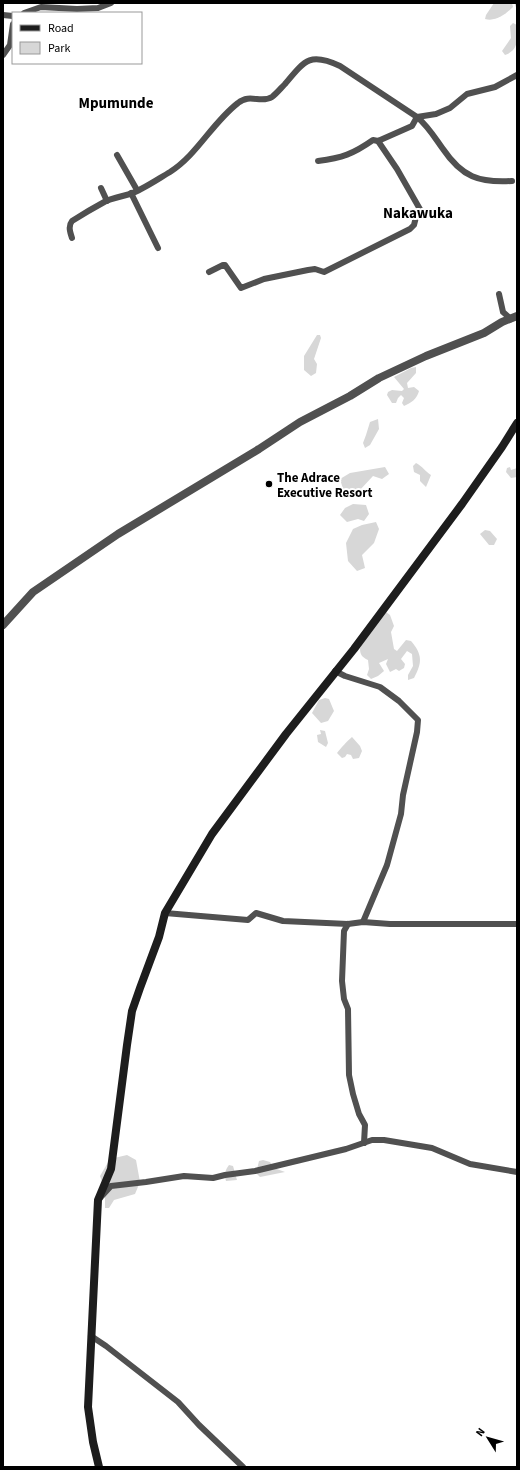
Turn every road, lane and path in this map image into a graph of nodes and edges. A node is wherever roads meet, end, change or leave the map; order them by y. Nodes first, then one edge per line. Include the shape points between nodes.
1 (111, 3) edge
2 (27, 12) edge
3 (12, 31) edge
4 (3, 55) edge
5 (517, 75) edge
6 (417, 117) junction
7 (378, 141) junction
8 (117, 155) dead end
9 (318, 161) dead end
10 (512, 181) dead end
11 (101, 188) dead end
12 (138, 190) junction
13 (131, 193) junction
14 (107, 201) junction
15 (72, 238) dead end
16 (158, 248) dead end
17 (209, 272) dead end
18 (499, 294) dead end
19 (514, 318) edge
20 (516, 428) edge
21 (3, 625) edge
22 (335, 671) junction
23 (165, 912) junction
24 (363, 922) junction
25 (348, 924) junction
26 (517, 924) edge
27 (364, 1143) junction
28 (517, 1172) edge
29 (98, 1200) junction
30 (91, 1336) junction
31 (99, 1467) edge
32 (243, 1467) edge

1 - 2 street via 98,8 42,7
3 - 4 street via 10,45
5 - 6 street via 495,87 467,94 450,108 436,114
6 - 7 street via 412,126
6 - 10 street via 468,175 489,181
6 - 12 street via 340,66 312,59 300,66 272,97 245,99 237,104 214,126 183,163
7 - 9 street via 373,140 351,154
7 - 17 street via 421,211 410,229 324,272 308,270 264,279 241,288 226,265
8 - 12 street
11 - 14 street
12 - 13 street
13 - 14 street
13 - 16 street
14 - 15 street via 70,222
18 - 19 street via 503,312
19 - 21 street via 386,375 300,422 118,534 32,592
20 - 22 main road via 354,649
22 - 23 main road via 212,834
22 - 24 street via 380,687 418,720 401,814 387,865
23 - 25 street via 248,920 256,913 283,921
23 - 29 main road via 159,937 132,1011 111,1169
24 - 25 street
24 - 26 street
25 - 27 street via 344,931 342,981 348,1009 349,1075 359,1114 365,1125
27 - 28 street via 384,1140 432,1148 470,1164
27 - 29 street via 254,1172 213,1178 184,1176 111,1186
29 - 30 main road
30 - 31 main road via 88,1407
30 - 32 street via 178,1402

